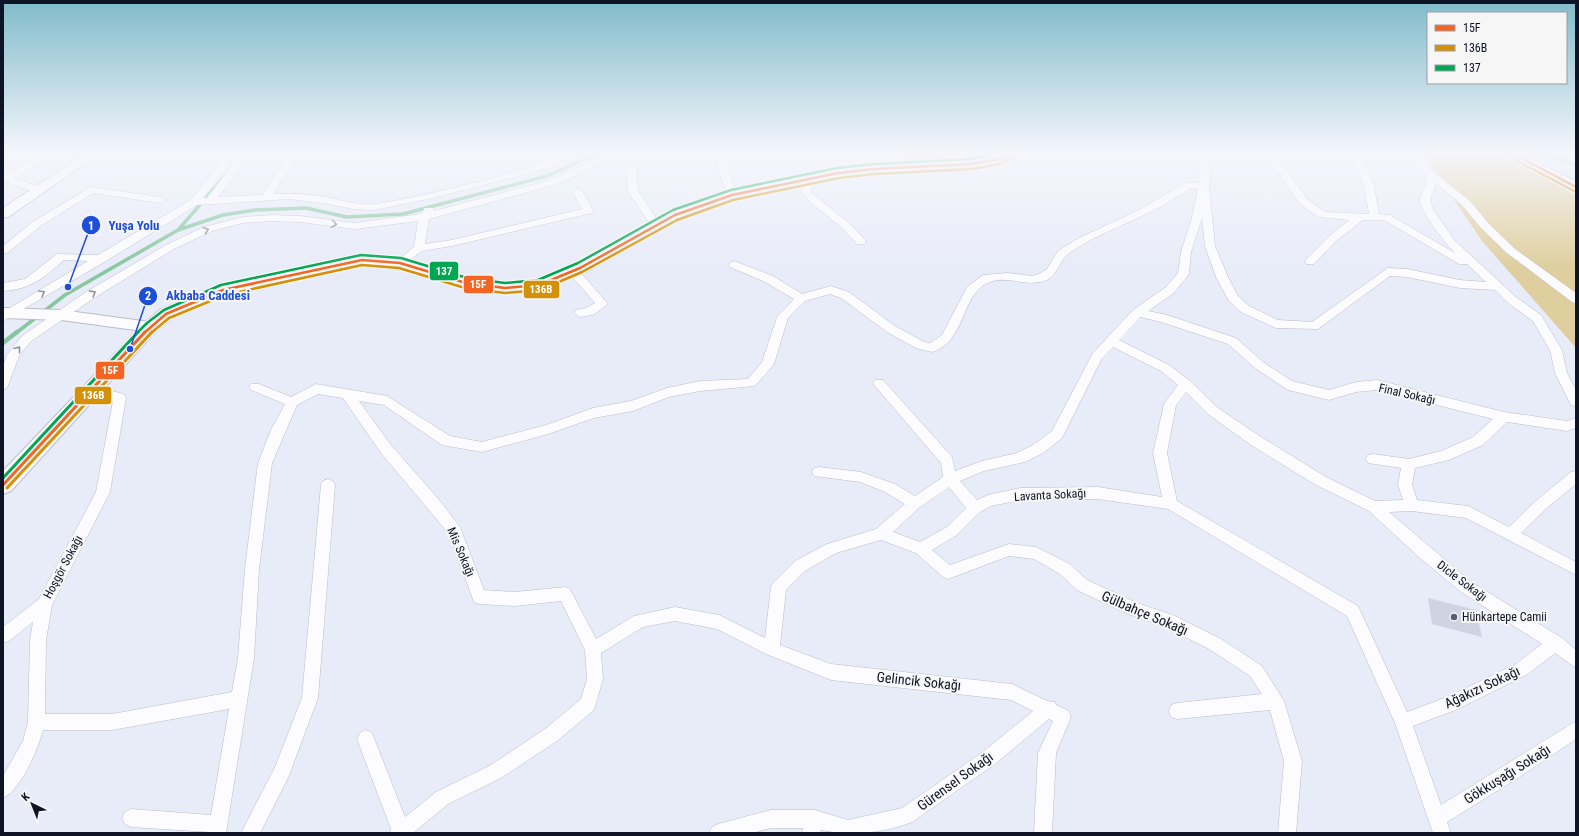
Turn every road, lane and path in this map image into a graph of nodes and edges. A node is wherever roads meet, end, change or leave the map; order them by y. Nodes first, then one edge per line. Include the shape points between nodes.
1 (37, 191) edge
2 (89, 191) edge
3 (98, 191) edge
4 (203, 191) edge
5 (218, 191) edge
6 (270, 191) edge
7 (454, 191) edge
8 (519, 191) edge
9 (633, 191) edge
10 (731, 191) edge
11 (750, 191) edge
12 (807, 191) edge
13 (1179, 191) edge
14 (1203, 191) edge
15 (1205, 191) edge
16 (1296, 191) edge
17 (1371, 191) edge
18 (1428, 191) edge
19 (1451, 191) edge
20 (578, 192) dead end
21 (732, 195) junction
22 (266, 197) junction
23 (428, 198) junction
24 (160, 200) dead end
25 (195, 202) junction
26 (209, 202) junction
27 (3, 214) edge
28 (426, 215) junction
29 (1374, 216) junction
30 (1360, 217) junction
31 (656, 225) junction
32 (861, 242) dead end
33 (419, 248) junction
34 (3, 251) edge
35 (102, 258) junction
36 (1310, 262) dead end
37 (400, 263) junction
38 (734, 265) dead end
39 (573, 271) junction
40 (1487, 277) junction
41 (3, 287) edge
42 (1498, 287) junction
43 (800, 298) junction
44 (1576, 299) edge
45 (1137, 312) junction
46 (5, 314) edge
47 (580, 314) dead end
48 (57, 315) junction
49 (150, 327) junction
50 (1112, 341) junction
51 (879, 383) dead end
52 (1186, 384) junction
53 (3, 385) edge
54 (255, 387) dead end
55 (90, 391) junction
56 (346, 393) junction
57 (292, 402) junction
58 (1576, 402) edge
59 (1504, 417) junction
60 (1576, 423) edge
61 (1373, 459) dead end
62 (1409, 464) junction
63 (819, 472) dead end
64 (1576, 476) edge
65 (950, 478) junction
66 (3, 485) edge
67 (328, 485) dead end
68 (915, 503) junction
69 (1171, 504) junction
70 (1412, 505) junction
71 (1374, 507) junction
72 (975, 508) junction
73 (881, 534) junction
74 (1511, 534) junction
75 (921, 549) junction
76 (1576, 569) edge
77 (44, 604) junction
78 (3, 636) edge
79 (1556, 643) junction
80 (593, 649) junction
81 (772, 649) junction
82 (1576, 660) edge
83 (239, 700) junction
84 (1276, 701) junction
85 (1177, 711) dead end
86 (1056, 712) junction
87 (36, 722) junction
88 (1404, 722) junction
89 (1576, 728) edge
90 (366, 739) dead end
91 (3, 789) edge
92 (132, 818) dead end
93 (1439, 825) edge
94 (813, 826) edge
95 (217, 829) edge
96 (849, 831) edge
97 (400, 832) edge
98 (250, 833) edge
99 (718, 833) edge
100 (1043, 833) edge
101 (1287, 833) edge

1 - 27 street
2 - 34 street via 38,223
3 - 24 street
4 - 25 street
5 - 26 street
6 - 22 street
7 - 23 street
8 - 28 street
9 - 31 street
10 - 21 street
11 - 21 main road
12 - 32 street via 811,200 841,222
13 - 43 street via 1062,253 1051,271 1043,277 1032,280 987,278 971,290 947,338 932,348 920,345 891,329 845,295 831,290
14 - 45 street via 1186,252 1184,274 1170,290
15 - 42 street via 1210,246 1225,284 1233,298 1245,309 1276,324 1314,326 1388,272 1407,272 1460,284
16 - 30 street via 1303,201 1322,215
17 - 29 street
18 - 40 street via 1425,200 1428,209 1450,242
19 - 44 street via 1512,251
20 - 33 street via 588,211 452,243
21 - 31 main road via 689,209
22 - 23 street via 289,196 374,207
22 - 26 street
23 - 28 street
25 - 26 street
25 - 35 street
28 - 33 street
48 -> 28 street via 170,247 195,234 221,225 243,220 290,218 369,226
29 - 30 street
29 - 40 street via 1386,217
30 - 36 street via 1332,239
31 - 39 main road
33 - 37 street
35 - 41 street via 61,256 25,285
46 -> 35 street
37 - 39 main road via 466,283 505,288 539,285
37 - 49 main road via 362,260 223,290 166,314
38 - 43 street via 769,279
39 - 47 street via 602,304
40 - 42 street
42 - 58 street via 1537,318 1556,350 1561,373
43 - 56 street via 783,317 768,364 751,383 700,386 667,393 633,406 593,413 482,447 447,441 387,401
45 - 50 street
45 - 59 street, Final Sokağı via 1232,341 1259,365 1288,385 1329,395 1356,387 1377,386
46 - 48 street
48 - 49 street
53 -> 48 street via 13,355 19,347
49 - 55 main road
50 - 52 street via 1165,368
50 - 65 street via 1097,356 1057,434 1020,458 982,466
51 - 65 street via 947,461
52 - 69 street via 1170,404 1160,453
52 - 71 street via 1213,411 1256,441 1321,481
54 - 57 street
55 - 66 main road
55 - 77 street, Hoşgör Sokağı via 120,398 105,485
56 - 57 street via 316,389
56 - 80 street, Mis Sokağı via 386,449 455,531 479,597 515,599 565,594
57 - 83 street via 265,463 252,569 246,658
59 - 60 street, Final Sokağı via 1567,426
59 - 62 street via 1478,441 1444,456
61 - 62 street
62 - 70 street via 1405,485
63 - 68 street via 861,477 890,488
64 - 74 street
65 - 68 street
65 - 72 street
67 - 98 street via 310,698 282,772
68 - 73 street
69 - 72 street, Lavanta Sokağı via 1098,493 1020,494 988,501
69 - 88 street via 1353,611
70 - 71 street
70 - 74 street via 1468,512
71 - 79 street, Dicle Sokağı via 1424,552 1478,595
72 - 75 street, Lavanta Sokağı via 952,530
73 - 75 street, Gülbahçe Sokağı
73 - 81 street via 832,548 800,566 784,581 779,587
74 - 76 street
75 - 84 street, Gülbahçe Sokağı via 948,572 1009,550 1036,553 1065,569 1082,585 1133,609 1167,620 1215,644 1256,671
77 - 78 street
77 - 87 street, Hoşgör Sokağı via 38,640
79 - 82 street, Dicle Sokağı
79 - 88 street, Ağakızı Sokağı via 1522,669 1452,703
80 - 81 street, Gelincik Sokağı via 640,621 675,614 719,622
80 - 97 street via 595,679 588,704 551,735 495,772 442,798
81 - 86 street, Gelincik Sokağı via 830,672 1012,692
83 - 87 street via 112,722
83 - 95 street
84 - 85 street
84 - 101 street, Gülbahçe Sokağı via 1293,761
86 - 96 street, Gürensel Sokağı via 906,816
86 - 100 street via 1047,753
87 - 91 street, Hoşgör Sokağı via 31,744
88 - 93 street
89 - 93 street, Gökkuşağı Sokağı
90 - 97 street
92 - 95 street
94 - 96 street
94 - 99 street via 771,819

